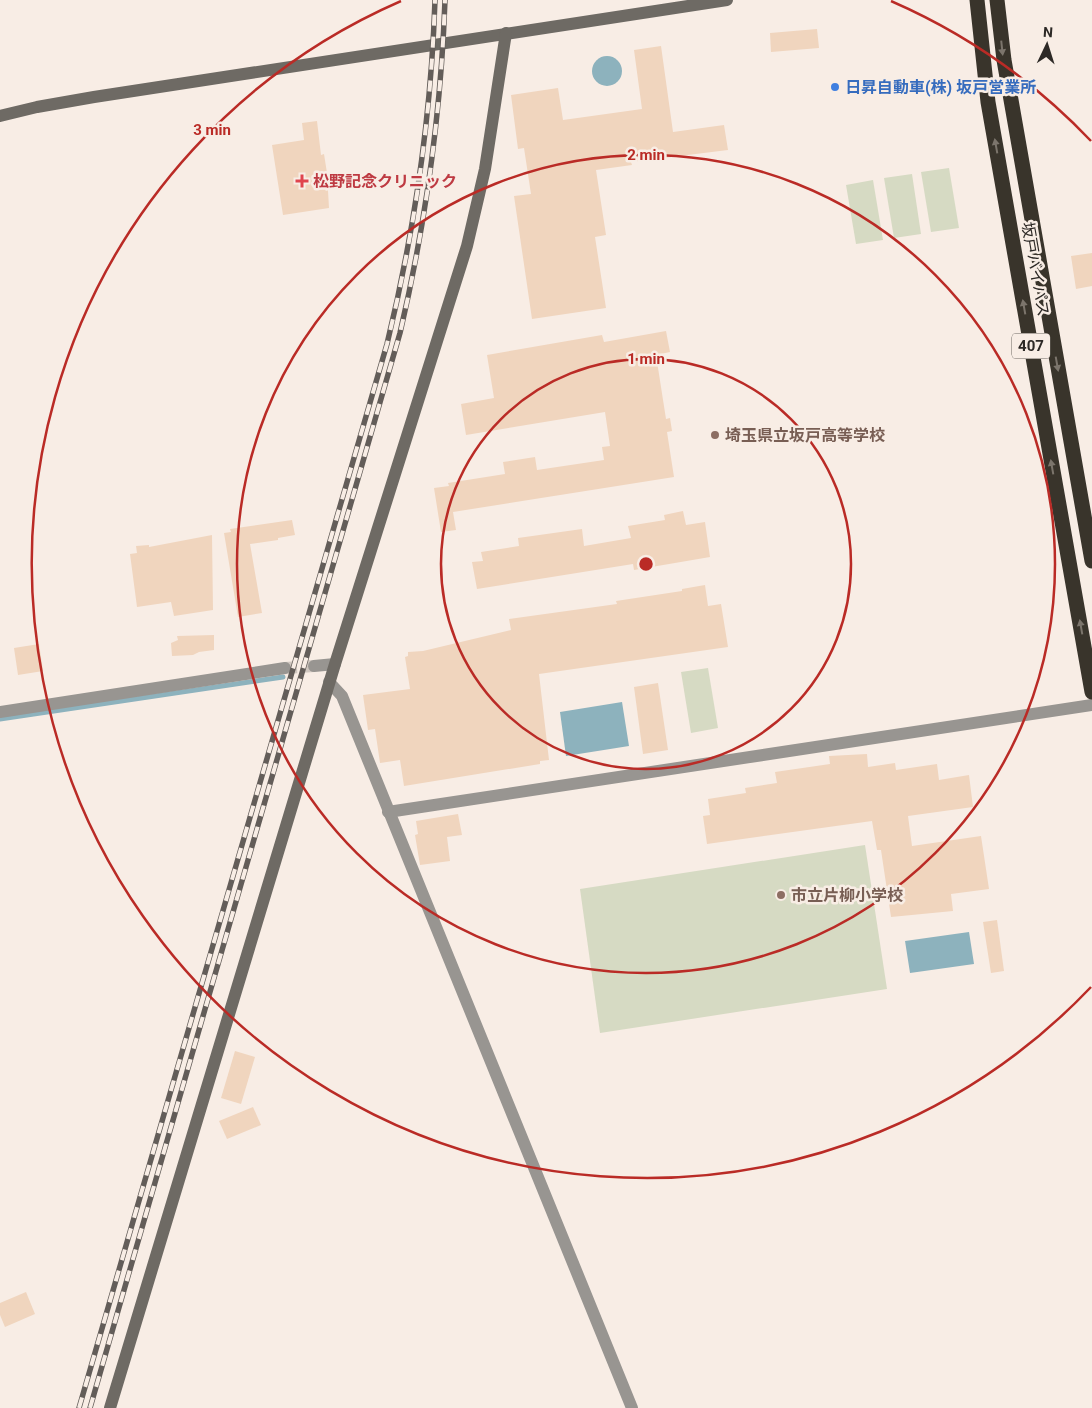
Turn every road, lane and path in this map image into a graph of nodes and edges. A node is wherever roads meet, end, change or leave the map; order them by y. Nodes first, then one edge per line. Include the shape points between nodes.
1 (727, 0) edge
2 (977, 0) edge
3 (997, 0) edge
4 (506, 33) junction
5 (0, 116) edge
6 (1090, 543) edge
7 (1092, 561) edge
8 (335, 664) junction
9 (314, 666) tunnel mouth
10 (286, 668) tunnel mouth
11 (329, 682) junction
12 (1092, 692) edge
13 (1092, 705) edge
14 (0, 712) edge
15 (388, 812) junction
16 (110, 1408) edge
17 (632, 1408) edge

1 - 4 street
12 -> 2 highway, 坂戸バイパス / 407 via 988,102
3 -> 6 highway, 坂戸バイパス / 407 via 1004,60
4 - 5 street via 94,97
4 - 8 street via 484,169 467,246
6 - 7 highway, 坂戸バイパス / 407
8 - 9 street
8 - 11 street
10 - 14 street
11 - 15 street via 342,696
11 - 16 street
13 - 15 street
15 - 17 street

